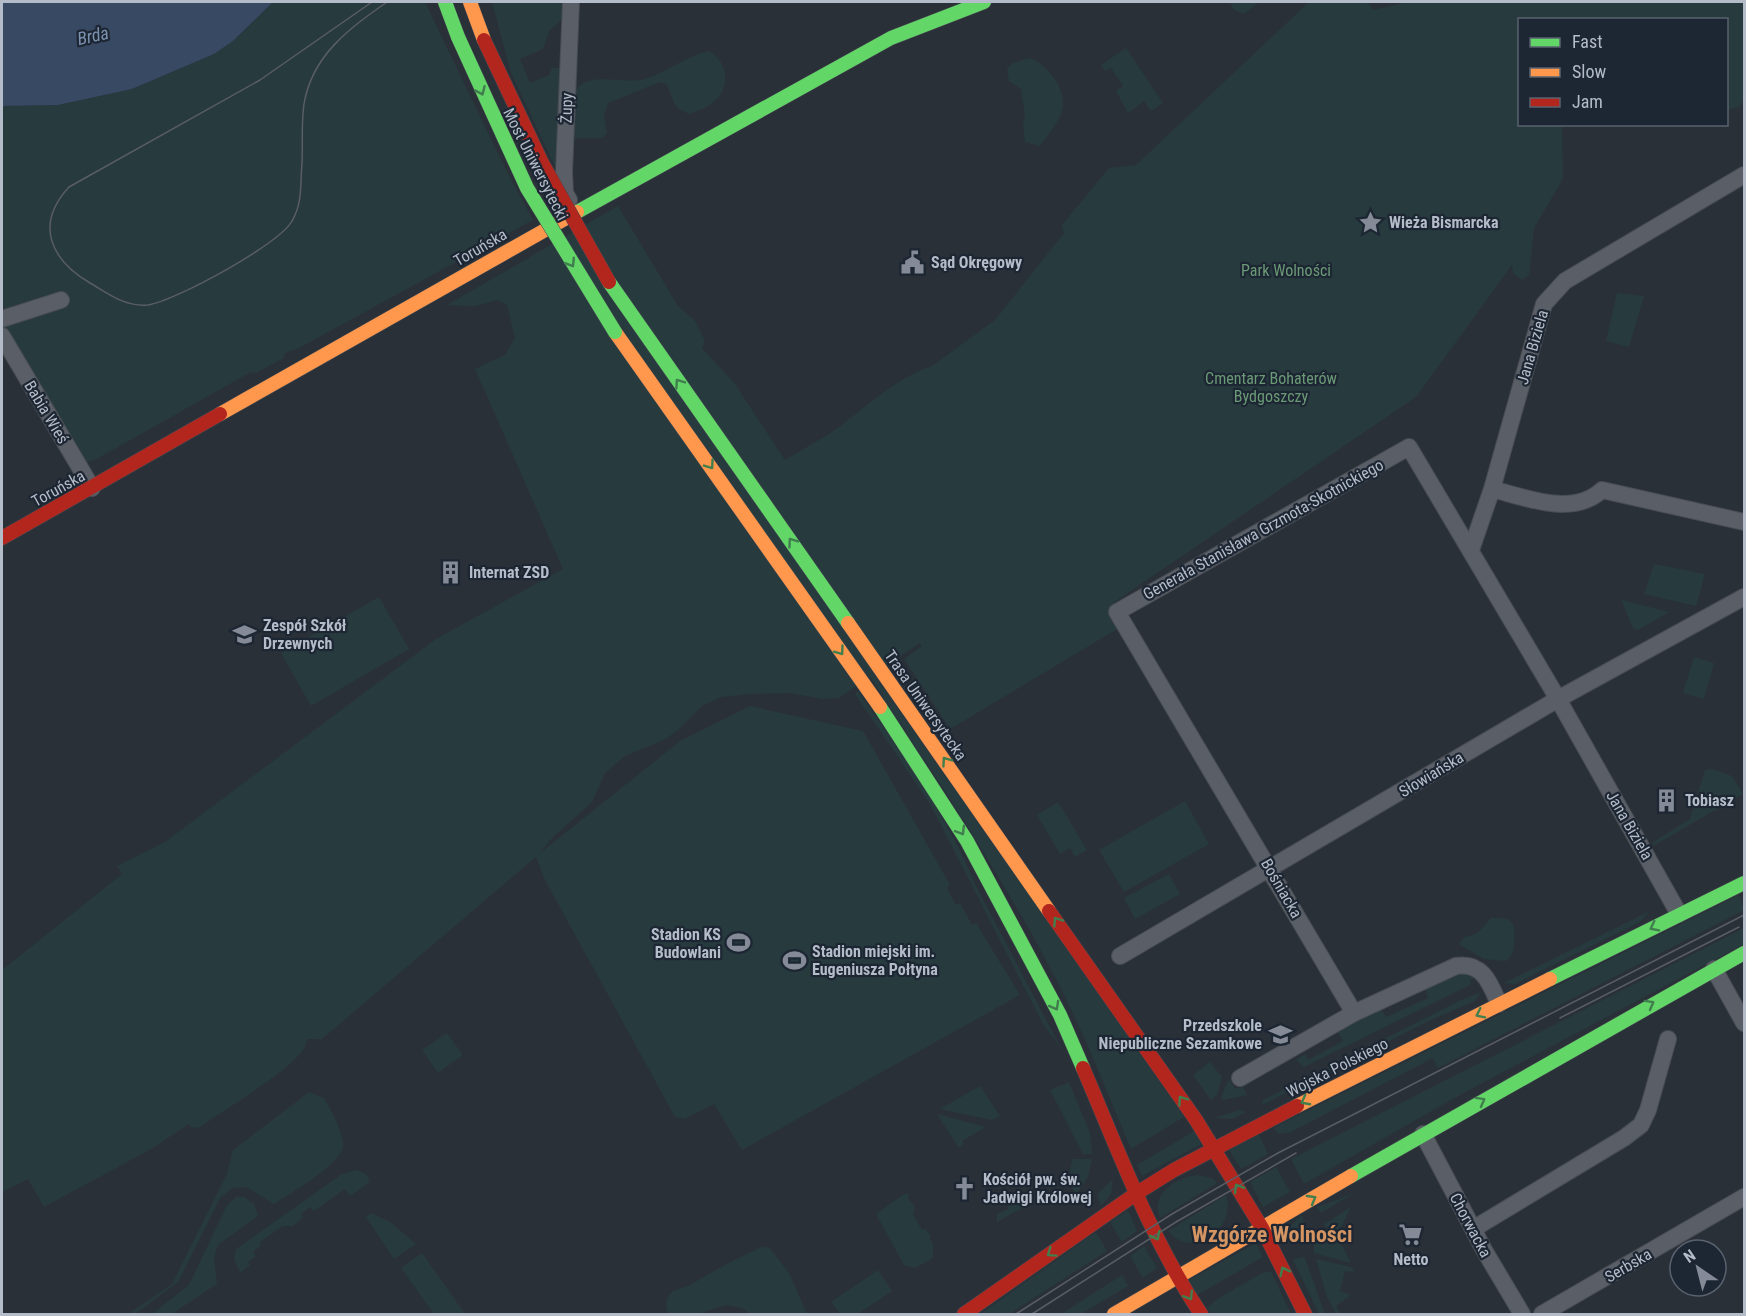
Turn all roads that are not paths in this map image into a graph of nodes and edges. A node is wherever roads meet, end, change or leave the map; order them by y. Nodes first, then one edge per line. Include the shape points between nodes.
1 (445, 2) edge
2 (470, 2) edge
3 (571, 2) edge
4 (984, 2) edge
5 (1744, 175) edge
6 (575, 212) junction
7 (609, 282) joint
8 (61, 300) dead end
9 (2, 319) edge
10 (2, 336) edge
11 (1409, 447) joint
12 (92, 488) junction
13 (1492, 489) junction
14 (1744, 522) edge
15 (2, 538) edge
16 (1471, 550) junction
17 (1744, 597) edge
18 (1117, 612) joint
19 (1558, 699) junction
20 (1270, 868) junction
21 (1744, 883) edge
22 (1679, 914) junction
23 (1744, 953) edge
24 (1120, 956) dead end
25 (1714, 969) junction
26 (1499, 1004) junction
27 (1354, 1013) junction
28 (1744, 1023) edge
29 (1668, 1039) dead end
30 (1240, 1078) dead end
31 (1423, 1134) junction
32 (1215, 1148) junction
33 (1137, 1193) junction
34 (1744, 1197) edge
35 (1262, 1228) junction
36 (1473, 1229) junction
37 (1177, 1278) junction
38 (964, 1314) edge
39 (1114, 1314) edge
40 (1201, 1314) edge
41 (1305, 1314) edge
42 (1522, 1314) edge
43 (1542, 1314) edge

1 -> 33 main road, Most Uniwersytecki, bridge via 479,87 527,188 615,332 883,712 967,842 1060,1015
2 - 7 main road, Most Uniwersytecki, bridge via 532,146
3 - 6 street, Żupy via 564,172 565,193
4 - 6 main road, Toruńska via 891,38
5 - 13 street, Jana Biziela via 1565,281 1551,295 1537,322
6 - 12 main road, Toruńska
32 -> 7 main road, Trasa Uniwersytecka
8 - 9 street
10 - 12 street, Babia Wieś
11 - 16 street, Jana Biziela
11 - 18 street, Generała Stanisława Grzmota-Skotnickiego
12 - 15 main road, Toruńska
13 - 14 street via 1539,501 1576,504 1590,501 1602,490
13 - 16 street, Jana Biziela
16 - 19 street, Jana Biziela
17 - 19 street, Słowiańska
18 - 20 street, Bośniacka
19 - 20 street, Słowiańska
19 - 22 street, Jana Biziela
20 - 24 street, Słowiańska
20 - 27 street, Bośniacka
21 - 22 main road, Wojska Polskiego
22 -> 26 main road, Wojska Polskiego
23 - 25 main road
25 - 28 street
31 -> 25 main road
26 - 27 street via 1484,975 1466,964
26 -> 32 main road, Wojska Polskiego
27 - 30 street
29 - 36 street via 1641,1125
35 -> 31 main road
31 - 36 street, Chorwacka
32 - 33 main road, Wojska Polskiego
35 -> 32 main road, Trasa Uniwersytecka
33 -> 37 main road
33 -> 38 main road, Wojska Polskiego
34 - 43 street, Serbska
35 - 37 main road
41 -> 35 main road
36 - 42 street, Chorwacka
37 - 39 main road
37 -> 40 main road

